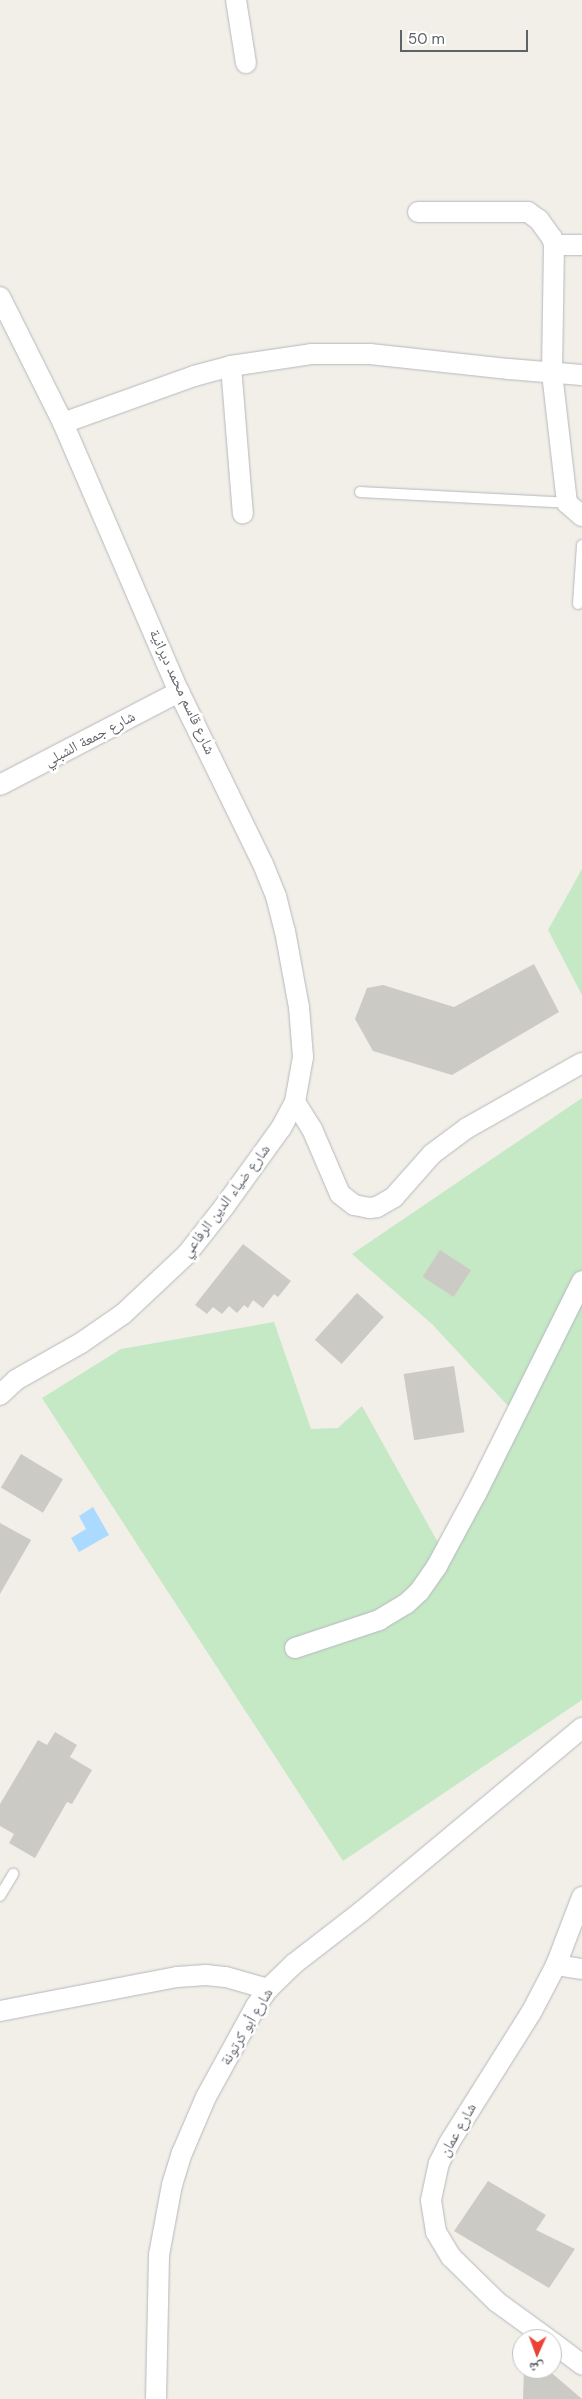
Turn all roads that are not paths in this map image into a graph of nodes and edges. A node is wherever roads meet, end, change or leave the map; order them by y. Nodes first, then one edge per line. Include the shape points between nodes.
1 (236, 0) edge
2 (246, 63) dead end
3 (418, 212) dead end
4 (554, 245) junction
5 (582, 245) edge
6 (0, 297) edge
7 (230, 366) junction
8 (552, 373) junction
9 (582, 375) edge
10 (63, 423) junction
11 (360, 492) dead end
12 (574, 509) edge
13 (243, 514) dead end
14 (582, 545) edge
15 (578, 604) dead end
16 (179, 692) junction
17 (0, 786) edge
18 (582, 1063) edge
19 (295, 1102) junction
20 (582, 1281) edge
21 (0, 1395) edge
22 (295, 1648) dead end
23 (580, 1735) edge
24 (12, 1874) dead end
25 (0, 1896) edge
26 (582, 1897) edge
27 (556, 1965) junction
28 (582, 1969) edge
29 (268, 1989) junction
30 (0, 2011) edge
31 (534, 2329) edge
32 (562, 2350) edge
33 (582, 2365) edge
34 (156, 2399) edge

1 - 2 street
3 - 4 street via 528,212 539,220
4 - 5 street
4 - 8 street
6 - 10 street, شارع قاسم محمد ديرانية
7 - 8 street via 274,358 341,353
7 - 10 street
7 - 13 street
8 - 9 street
8 - 12 street
10 - 16 street, شارع قاسم محمد ديرانية
11 - 12 lane
14 - 15 lane
16 - 17 street, شارع جمعة الشبلي
16 - 19 street, شارع قاسم محمد ديرانية via 246,826 276,896 302,1033 302,1067
18 - 19 street via 467,1128 432,1154 394,1197 370,1208 354,1205 340,1194 312,1129
19 - 21 street, شارع ضياء الدين الرفاعي via 271,1142 187,1254 123,1314 81,1343 16,1380
20 - 22 street via 476,1494 419,1592 379,1620
23 - 29 street, شارع أبو كرتونة via 295,1963
24 - 25 lane
26 - 27 street, شارع عمان
27 - 28 street
27 - 31 street, شارع عمان via 531,2013 449,2144 439,2163 431,2200 436,2232 451,2256 492,2298
29 - 30 street via 226,1977 177,1977
29 - 34 street, شارع أبو كرتونة via 206,2097 172,2185 159,2255
32 - 33 street

